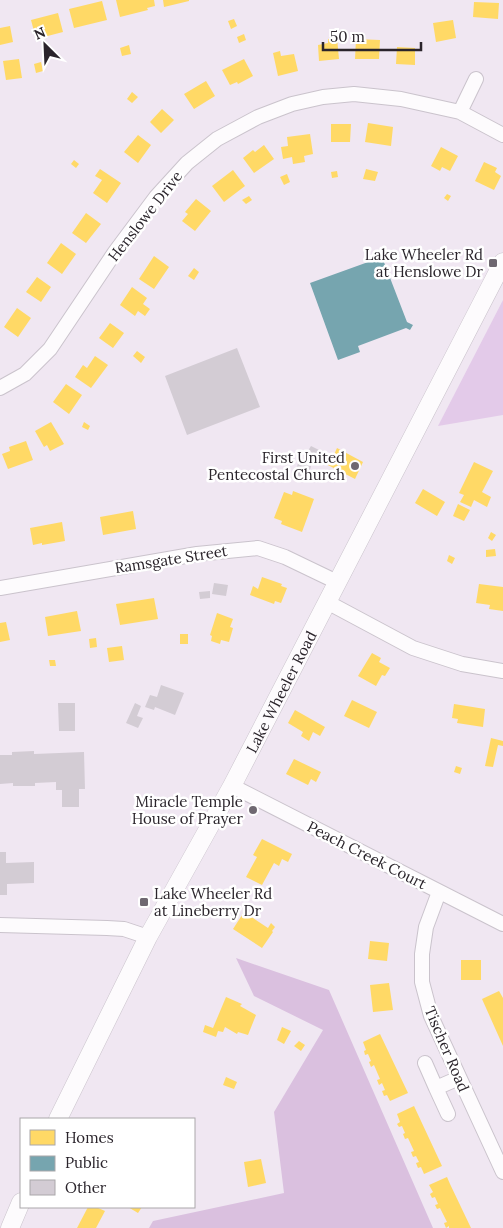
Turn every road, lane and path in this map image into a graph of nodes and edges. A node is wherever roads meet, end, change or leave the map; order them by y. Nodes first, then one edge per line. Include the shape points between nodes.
1 (476, 79) dead end
2 (460, 112) junction
3 (503, 135) edge
4 (503, 262) edge
5 (0, 388) edge
6 (337, 582) junction
7 (0, 588) edge
8 (327, 602) junction
9 (503, 671) edge
10 (232, 786) junction
11 (439, 892) junction
12 (503, 924) edge
13 (0, 925) edge
14 (148, 937) junction
15 (424, 1063) dead end
16 (459, 1078) junction
17 (436, 1088) junction
18 (448, 1114) dead end
19 (58, 1118) edge
20 (503, 1172) edge
21 (20, 1204) edge
22 (10, 1228) edge

1 - 2 street
2 - 3 street, Henslowe Drive
2 - 5 street, Henslowe Drive via 401,99 354,94 323,97 258,117 217,139 187,163 156,197 50,349 25,374
4 - 6 main road, Lake Wheeler Road
6 - 7 street, Ramsgate Street via 258,548 194,554
6 - 8 main road, Lake Wheeler Road
8 - 9 street via 413,648 462,664
8 - 10 main road, Lake Wheeler Road
10 - 11 street, Peach Creek Court
10 - 14 main road, Lake Wheeler Road
11 - 12 street, Peach Creek Court
11 - 16 street, Tischer Road via 426,927 422,982 431,1016
13 - 14 street via 124,929
14 - 19 main road, Lake Wheeler Road
15 - 17 street
16 - 17 street
16 - 20 street, Tischer Road
17 - 18 street
21 - 22 main road

